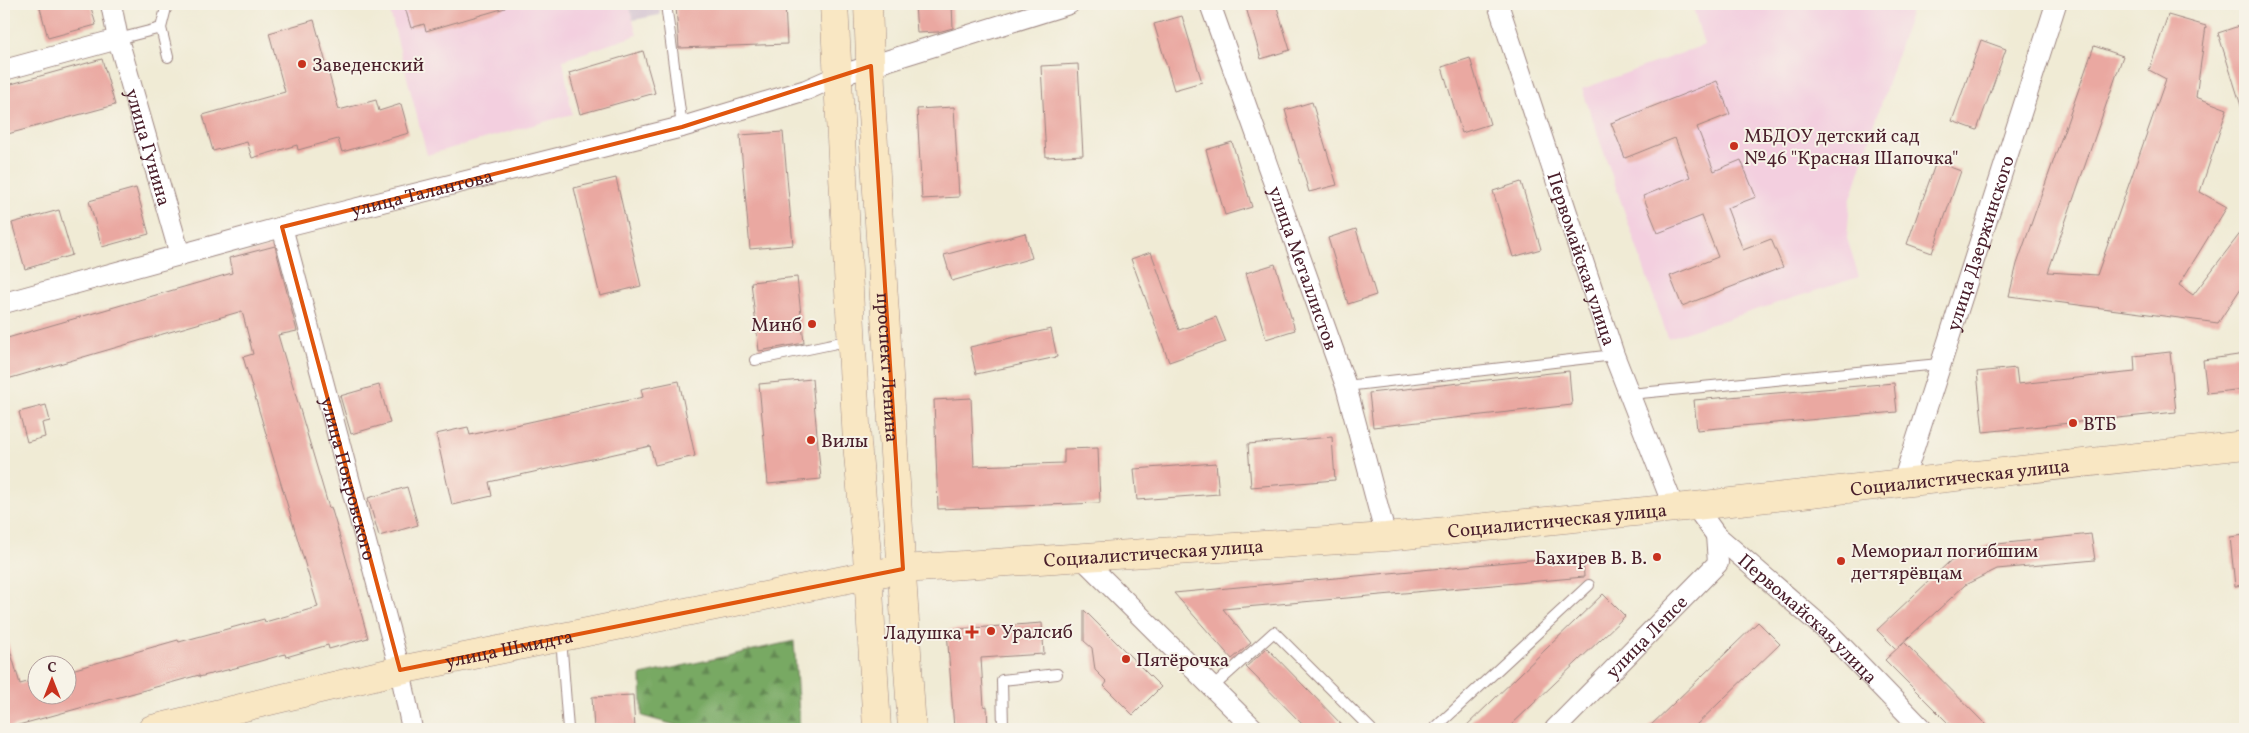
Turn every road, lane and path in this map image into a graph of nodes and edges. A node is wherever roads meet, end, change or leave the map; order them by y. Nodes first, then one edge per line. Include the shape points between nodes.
1 (110, 4) edge
2 (167, 4) edge
3 (666, 4) edge
4 (834, 4) edge
5 (868, 4) edge
6 (1069, 4) edge
7 (1210, 4) edge
8 (1498, 4) edge
9 (2056, 4) edge
10 (161, 28) junction
11 (118, 39) junction
12 (168, 57) dead end
13 (871, 66) junction
14 (4, 70) edge
15 (838, 76) junction
16 (682, 127) junction
17 (282, 227) junction
18 (180, 254) junction
19 (4, 303) edge
20 (852, 340) junction
21 (1614, 355) junction
22 (755, 360) dead end
23 (1939, 364) junction
24 (1346, 386) junction
25 (1630, 394) junction
26 (2245, 445) edge
27 (1903, 482) junction
28 (1685, 507) junction
29 (1716, 535) junction
30 (1386, 536) junction
31 (1081, 557) junction
32 (903, 570) junction
33 (868, 575) junction
34 (1589, 585) dead end
35 (561, 637) junction
36 (400, 670) junction
37 (1057, 674) dead end
38 (1213, 687) junction
39 (152, 729) edge
40 (412, 729) edge
41 (568, 729) edge
42 (877, 729) edge
43 (912, 729) edge
44 (1004, 729) edge
45 (1254, 729) edge
46 (1371, 729) edge
47 (1434, 729) edge
48 (1555, 729) edge
49 (1922, 729) edge

1 - 11 street, улица Гунина
2 - 10 lane
3 - 16 lane
4 - 15 main road, проспект Ленина
5 - 13 main road, проспект Ленина
6 - 13 street, улица Талантова
7 - 24 street, улица Металлистов
8 - 21 street, Первомайская улица
9 - 23 street, улица Дзержинского
10 - 11 lane
10 - 12 lane
11 - 14 street
11 - 18 street, улица Гунина
13 - 15 street, улица Талантова
13 - 32 main road, проспект Ленина
15 - 16 street, улица Талантова via 806,90
15 - 20 main road, проспект Ленина
16 - 17 street, улица Талантова
17 - 18 street, улица Талантова
17 - 36 street, улица Покровского
18 - 19 street, улица Талантова
20 - 22 lane
20 - 33 main road, проспект Ленина
21 - 24 lane
21 - 25 street, Первомайская улица
23 - 25 lane
23 - 27 street, улица Дзержинского
24 - 30 street, улица Металлистов
25 - 28 street, Первомайская улица
26 - 27 main road, Социалистическая улица
27 - 28 main road, Социалистическая улица
28 - 29 street, Первомайская улица
28 - 30 main road, Социалистическая улица
29 - 48 street, улица Лепсе via 1718,563
29 - 49 street, Первомайская улица via 1826,630
30 - 31 main road, Социалистическая улица
31 - 32 main road, Социалистическая улица
31 - 38 street
32 - 33 main road, Социалистическая улица
32 - 43 main road, проспект Ленина
33 - 35 main road, улица Шмидта
33 - 42 main road, проспект Ленина
34 - 47 lane
35 - 36 main road, улица Шмидта
35 - 41 lane
36 - 39 main road, улица Шмидта
36 - 40 street, улица Покровского
37 - 44 lane via 1002,680
38 - 45 street
38 - 46 lane via 1274,632

